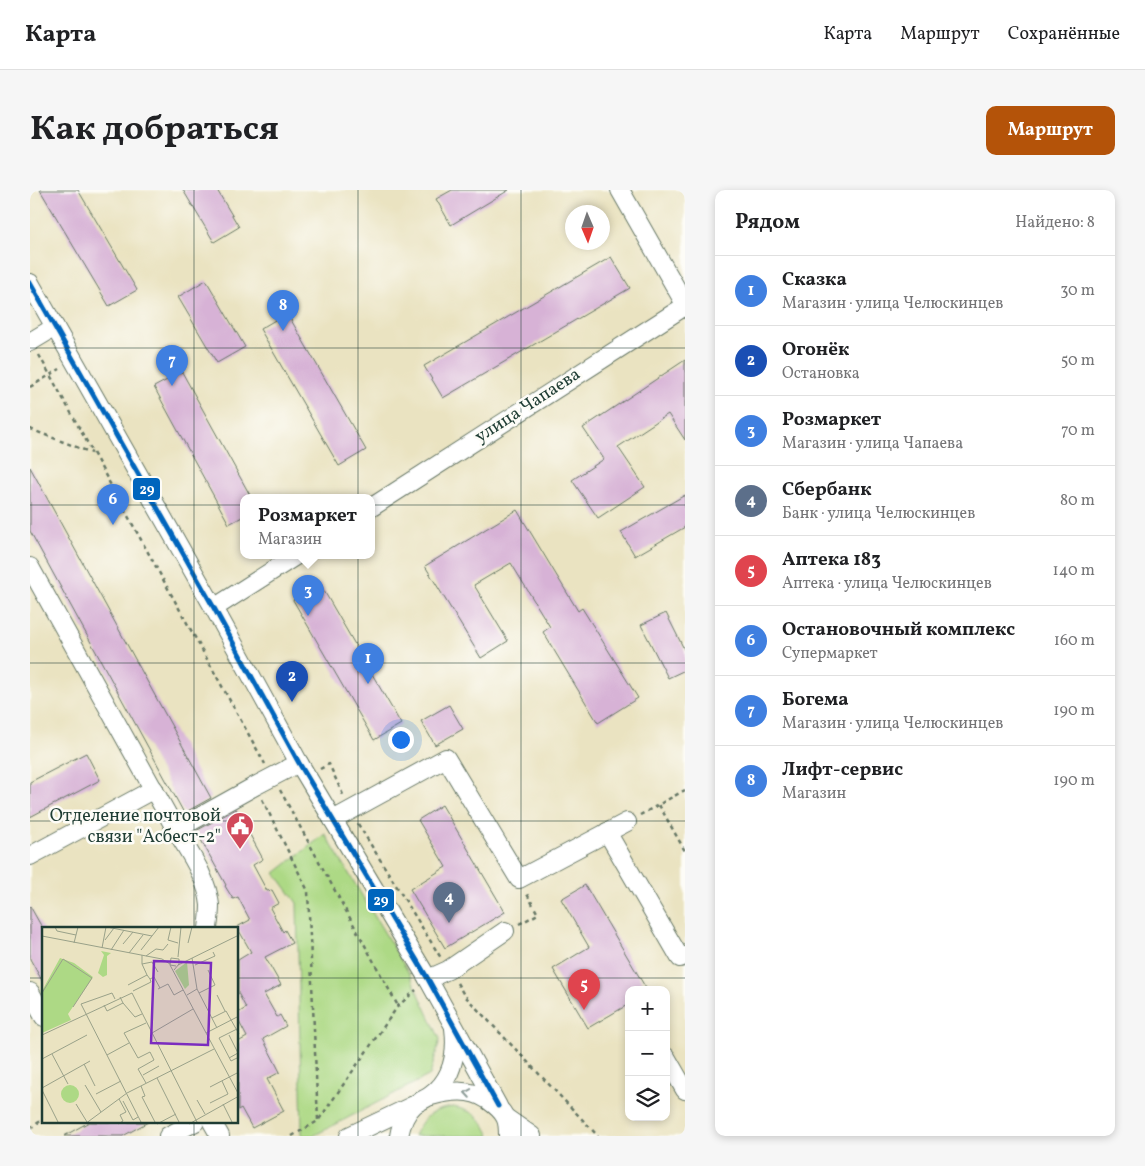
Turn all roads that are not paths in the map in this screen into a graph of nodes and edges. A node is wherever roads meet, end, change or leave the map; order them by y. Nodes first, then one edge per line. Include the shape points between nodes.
1 (620, 190) edge
2 (30, 283) edge
3 (685, 305) edge
4 (55, 327) junction
5 (31, 341) edge
6 (375, 505) edge
7 (291, 559) edge
8 (30, 567) edge
9 (214, 608) junction
10 (303, 770) junction
11 (154, 789) junction
12 (333, 820) junction
13 (628, 822) road end
14 (176, 830) junction
15 (608, 832) junction
16 (30, 856) edge
17 (208, 927) edge
18 (505, 931) road end
19 (685, 956) edge
20 (428, 978) junction
21 (30, 992) edge
22 (42, 1013) edge
23 (453, 1023) junction
24 (670, 1064) edge
25 (685, 1090) edge
26 (431, 1096) junction
27 (413, 1106) junction
28 (502, 1112) junction
29 (190, 1124) edge
30 (213, 1124) edge
31 (168, 1136) edge
32 (220, 1136) edge
33 (349, 1136) edge
34 (398, 1136) edge
35 (508, 1136) edge
36 (532, 1136) edge

1 - 3 street, улица Чапаева
2 - 4 street
3 - 6 street, улица Чапаева
4 - 5 street
4 - 9 street
7 - 9 street
8 - 11 street
9 - 10 street
10 - 12 street
10 - 14 street via 272,777
11 - 14 street
11 - 16 street
12 - 15 street via 446,758 519,879
12 - 20 street
13 - 15 street
14 - 17 street via 200,871 207,890
15 - 19 street via 680,958
18 - 20 street via 448,970
20 - 23 street
21 - 22 street
23 - 26 street via 454,1062 441,1086
23 - 28 street
24 - 25 street
26 - 27 street
28 -> 26 street via 481,1095 466,1091
27 - 33 street
27 - 34 street via 402,1121
28 - 35 street
28 - 36 street
29 - 31 street
30 - 32 street

